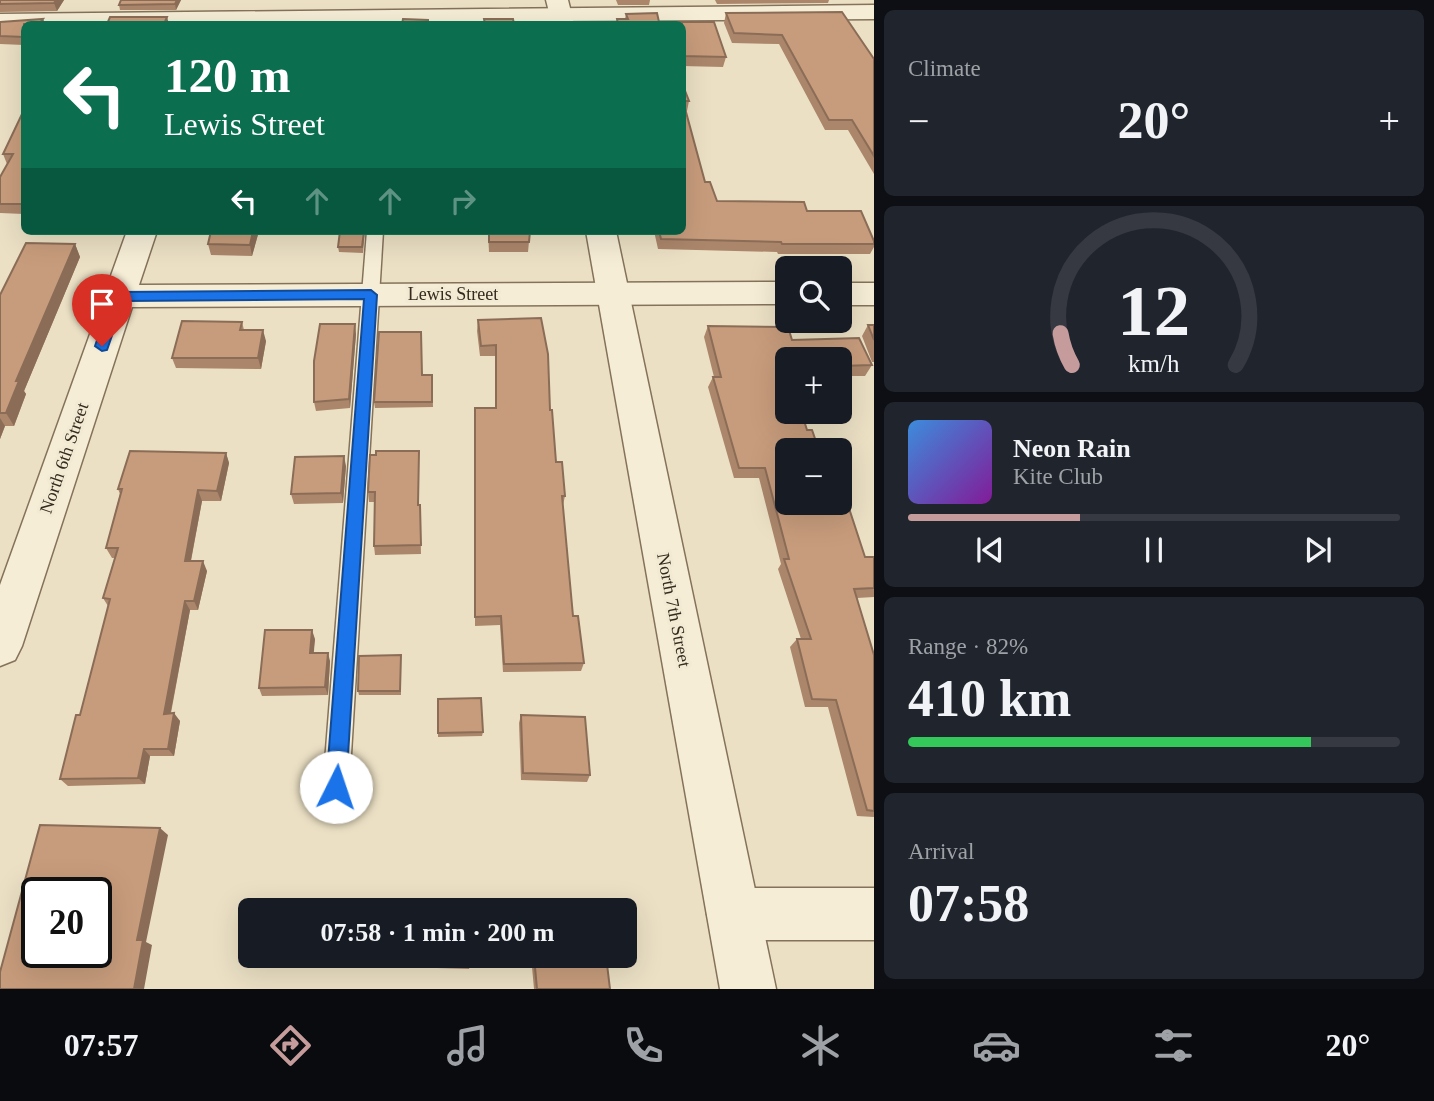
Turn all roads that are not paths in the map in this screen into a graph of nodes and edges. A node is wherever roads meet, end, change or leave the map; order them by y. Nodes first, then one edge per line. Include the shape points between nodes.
1 (870, 10) edge
2 (560, 13) edge
3 (0, 21) edge
4 (21, 21) edge
5 (388, 21) edge
6 (141, 235) edge
7 (375, 235) edge
8 (602, 235) edge
9 (612, 293) junction
10 (775, 293) edge
11 (852, 294) edge
12 (874, 294) edge
13 (371, 295) junction
14 (119, 296) junction
15 (0, 646) edge
16 (336, 787) dead end
17 (733, 914) junction
18 (874, 914) edge
19 (748, 989) edge

1 - 2 street
2 - 5 street
3 - 4 street
6 - 14 street, North 6th Street
7 - 13 lane
8 - 9 street, North 7th Street
9 - 10 street, Lewis Street
9 - 13 street, Lewis Street
9 - 17 street, North 7th Street
11 - 12 street
13 - 14 street, Lewis Street
13 - 16 lane
14 - 15 street, North 6th Street
17 - 18 street
17 - 19 street, North 7th Street

